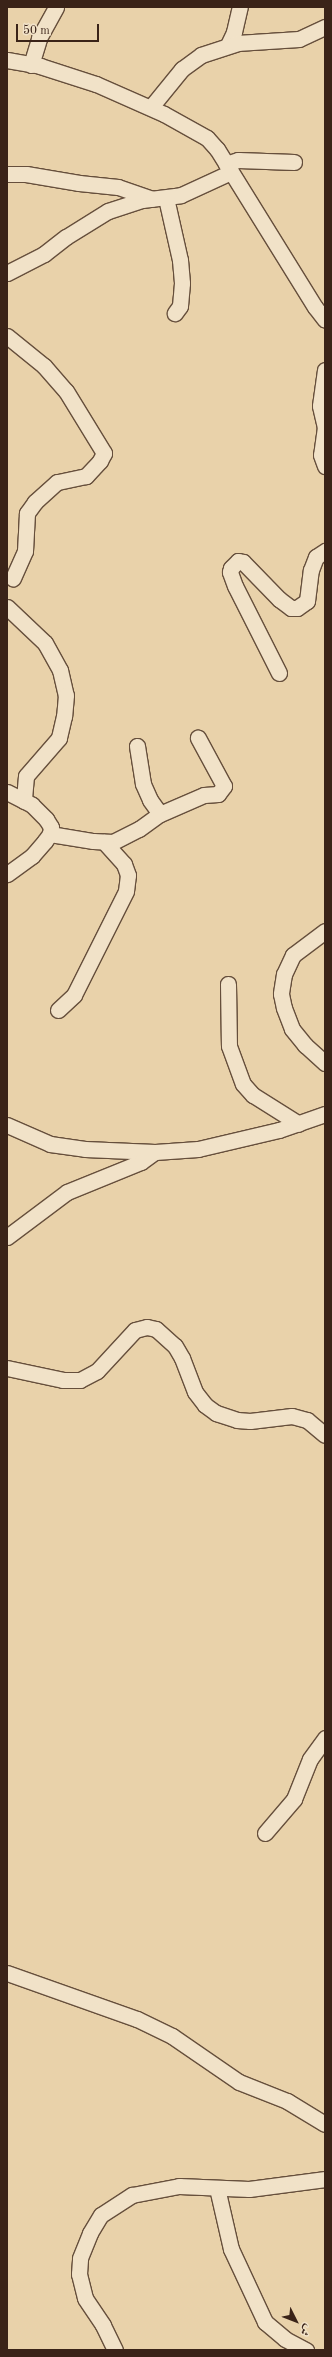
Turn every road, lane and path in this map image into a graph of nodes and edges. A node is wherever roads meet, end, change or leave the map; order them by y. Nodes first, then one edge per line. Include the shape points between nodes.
1 (56, 7) edge
2 (240, 7) edge
3 (325, 27) edge
4 (228, 45) junction
5 (7, 60) edge
6 (31, 64) junction
7 (151, 107) junction
8 (294, 162) dead end
9 (229, 168) junction
10 (7, 174) edge
11 (160, 199) junction
12 (7, 273) edge
13 (175, 313) dead end
14 (325, 320) edge
15 (7, 336) edge
16 (325, 370) edge
17 (325, 466) edge
18 (325, 551) edge
19 (13, 578) dead end
20 (7, 607) edge
21 (279, 673) dead end
22 (198, 738) dead end
23 (137, 746) dead end
24 (7, 792) edge
25 (24, 801) junction
26 (160, 814) junction
27 (50, 834) junction
28 (104, 842) junction
29 (7, 874) edge
30 (325, 931) edge
31 (228, 984) dead end
32 (58, 1010) dead end
33 (325, 1063) edge
34 (325, 1114) edge
35 (299, 1124) junction
36 (7, 1125) edge
37 (155, 1152) junction
38 (7, 1237) edge
39 (7, 1368) edge
40 (325, 1435) edge
41 (325, 1738) edge
42 (265, 1833) dead end
43 (7, 1973) edge
44 (325, 2124) edge
45 (325, 2179) edge
46 (217, 2188) junction
47 (115, 2350) edge
48 (306, 2350) edge

1 - 6 street via 39,38
2 - 4 street
3 - 4 street via 299,39
4 - 7 street via 191,61 168,83
5 - 6 street
6 - 7 street via 96,84
7 - 9 street via 207,138 217,148
8 - 9 street via 238,160
9 - 11 street via 181,195
9 - 14 street
10 - 11 street via 26,174 118,187
11 - 12 street via 131,203 108,212 66,236 44,254
11 - 13 street via 180,260 180,306
15 - 19 street via 44,366 66,391 104,454 86,476 57,482 35,502 27,513 25,551
16 - 17 street via 320,406 325,427 321,455
18 - 21 street via 316,557 310,570 306,601 297,608 291,608 279,599 243,562 238,561 231,568 235,586
20 - 25 street via 45,643 60,670 66,695 59,738 26,776
22 - 26 street via 224,786 218,794 204,795
23 - 26 street via 143,784
24 - 25 street
25 - 27 street via 46,819 51,827
26 - 28 street via 122,838
27 - 28 street
27 - 29 street via 32,856
28 - 32 street via 124,864 128,875 126,891 74,995
30 - 33 street via 293,955 284,974 281,994 292,1029
31 - 35 street via 229,1046 244,1084 253,1095
34 - 35 street
35 - 37 street via 198,1149
36 - 37 street via 50,1144 85,1149
37 - 38 street via 141,1162 67,1192
39 - 40 street via 63,1380 80,1380 96,1371 136,1330 147,1327 156,1329 175,1346 195,1392 205,1405 216,1413 237,1420 250,1421 292,1416 307,1420
41 - 42 street via 310,1759 294,1799
43 - 44 street via 137,2019 172,2036 239,2082 287,2101
45 - 46 street via 249,2188
46 - 47 street via 179,2186 132,2195 101,2215 80,2258 79,2274 85,2298 103,2325
46 - 48 street via 231,2249 265,2322 285,2339

